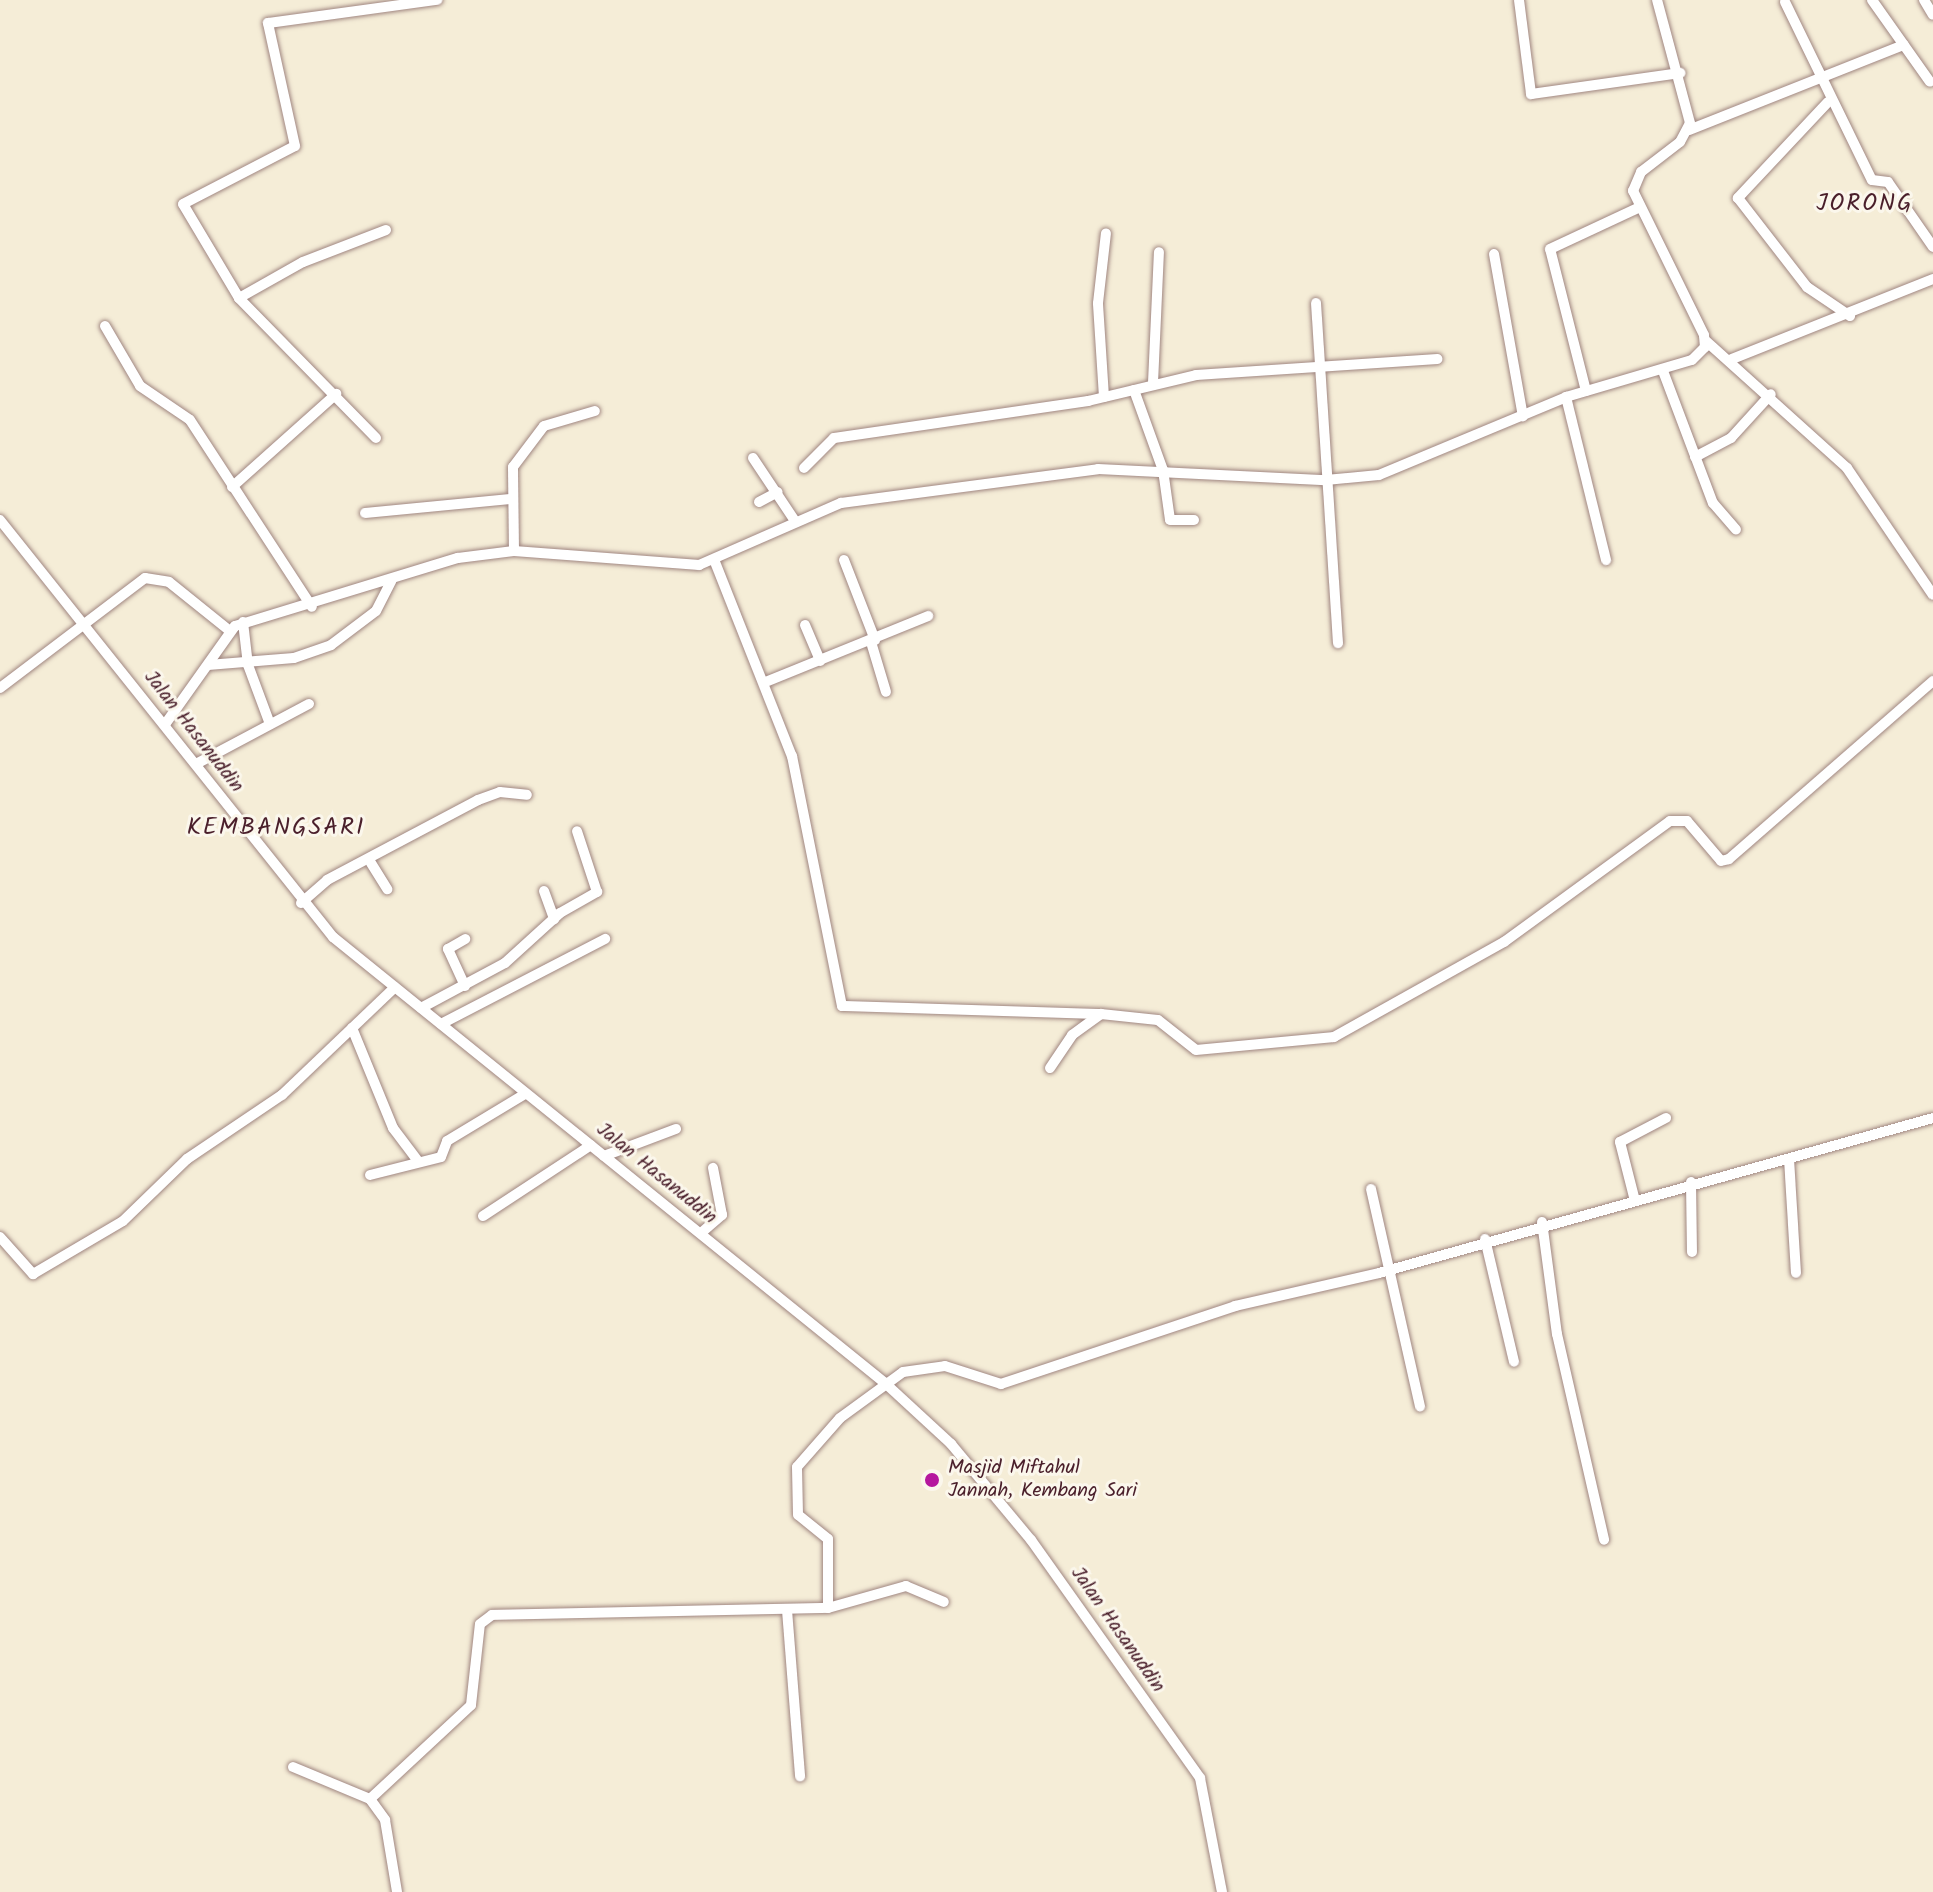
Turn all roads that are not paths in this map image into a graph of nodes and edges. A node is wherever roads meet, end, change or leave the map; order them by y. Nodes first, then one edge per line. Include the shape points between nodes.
1 (437, 0) edge
2 (1519, 0) edge
3 (1657, 0) edge
4 (1872, 0) edge
5 (1924, 0) edge
6 (1785, 2) dead end
7 (1933, 15) edge
8 (1904, 45) junction
9 (1681, 73) junction
10 (1930, 82) dead end
11 (1820, 83) junction
12 (1828, 102) junction
13 (1689, 130) junction
14 (1638, 208) junction
15 (386, 230) dead end
16 (1106, 233) dead end
17 (1933, 247) edge
18 (1159, 252) dead end
19 (1494, 254) dead end
20 (1933, 279) edge
21 (239, 298) junction
22 (1316, 303) dead end
23 (1850, 316) junction
24 (105, 326) dead end
25 (1706, 341) junction
26 (1437, 359) dead end
27 (1732, 359) junction
28 (1316, 366) junction
29 (1663, 371) junction
30 (1153, 383) junction
31 (1134, 390) junction
32 (1586, 391) junction
33 (336, 394) junction
34 (1771, 394) junction
35 (1104, 397) junction
36 (1566, 397) junction
37 (595, 411) dead end
38 (1523, 416) junction
39 (376, 438) dead end
40 (1695, 457) junction
41 (753, 458) dead end
42 (804, 468) dead end
43 (1163, 470) junction
44 (1323, 480) junction
45 (232, 487) junction
46 (778, 492) junction
47 (510, 499) junction
48 (759, 502) dead end
49 (365, 513) dead end
50 (0, 520) edge
51 (1194, 520) dead end
52 (795, 521) junction
53 (1736, 529) dead end
54 (514, 551) junction
55 (844, 560) dead end
56 (1606, 560) dead end
57 (715, 562) junction
58 (391, 581) junction
59 (1933, 595) edge
60 (312, 607) junction
61 (928, 616) dead end
62 (80, 621) junction
63 (243, 622) junction
64 (805, 625) dead end
65 (230, 631) junction
66 (873, 641) junction
67 (1338, 643) dead end
68 (820, 661) junction
69 (208, 665) junction
70 (248, 665) junction
71 (768, 681) junction
72 (1933, 681) edge
73 (0, 688) edge
74 (886, 692) dead end
75 (309, 704) dead end
76 (166, 723) junction
77 (270, 724) junction
78 (196, 764) junction
79 (527, 795) dead end
80 (577, 831) dead end
81 (371, 863) junction
82 (387, 889) dead end
83 (544, 891) dead end
84 (301, 903) junction
85 (554, 919) junction
86 (465, 939) dead end
87 (605, 939) dead end
88 (465, 986) junction
89 (395, 987) junction
90 (421, 1008) junction
91 (1101, 1014) junction
92 (441, 1024) junction
93 (352, 1028) junction
94 (1050, 1068) dead end
95 (525, 1094) junction
96 (1666, 1118) dead end
97 (1933, 1118) edge
98 (676, 1129) dead end
99 (591, 1145) junction
100 (604, 1156) junction
101 (1789, 1159) junction
102 (418, 1161) junction
103 (713, 1168) dead end
104 (370, 1175) dead end
105 (1691, 1182) junction
106 (1371, 1189) dead end
107 (1634, 1197) junction
108 (483, 1216) dead end
109 (1542, 1222) junction
110 (705, 1236) junction
111 (0, 1237) edge
112 (1485, 1239) junction
113 (1692, 1252) dead end
114 (1390, 1269) junction
115 (1796, 1273) dead end
116 (1514, 1362) dead end
117 (885, 1383) junction
118 (1420, 1407) dead end
119 (1604, 1540) dead end
120 (944, 1602) dead end
121 (828, 1608) junction
122 (787, 1610) junction
123 (293, 1767) dead end
124 (800, 1776) dead end
125 (370, 1799) junction
126 (397, 1892) edge
127 (1222, 1892) edge

1 - 21 street via 266,25 296,144 183,204
2 - 9 street via 1531,94
3 - 9 street
4 - 8 street
5 - 7 street
6 - 11 street
8 - 10 street
8 - 11 street
9 - 13 street
11 - 12 street
11 - 13 street
12 - 17 street via 1872,180 1888,182
12 - 23 street via 1738,198 1807,287
13 - 14 street via 1636,178
14 - 25 street
14 - 32 street via 1550,249
15 - 21 street via 303,262
16 - 35 street via 1098,303
18 - 30 street
19 - 38 street
20 - 23 street
21 - 33 street
22 - 28 street
23 - 27 street
24 - 45 street via 140,386 183,410
25 - 27 street
25 - 29 street via 1699,355
26 - 28 street
27 - 34 street
28 - 30 street
28 - 44 street
29 - 32 street
29 - 40 street
30 - 31 street
31 - 35 street
31 - 43 street
32 - 36 street
33 - 39 street
33 - 45 street
34 - 40 street via 1731,438
34 - 59 street via 1867,491
35 - 42 street via 834,438
36 - 38 street
36 - 56 street
37 - 47 street via 544,426 530,439 511,473
38 - 44 street via 1390,471
40 - 53 street via 1713,503
41 - 46 street
43 - 44 street
43 - 51 street via 1170,520
43 - 52 street via 1098,469 852,501
44 - 67 street
45 - 60 street
46 - 48 street
46 - 52 street
47 - 49 street
47 - 54 street
50 - 62 street, Jalan Hasanuddin
52 - 57 street
54 - 57 street via 676,566
54 - 58 street via 458,558
55 - 66 street
57 - 71 street
58 - 60 street
58 - 70 street via 357,631 294,658
60 - 63 street
61 - 66 street
62 - 65 street via 151,577 169,582
62 - 73 street
62 - 76 street, Jalan Hasanuddin
63 - 65 street
63 - 70 street
64 - 68 street
65 - 69 street
66 - 68 street
66 - 74 street
68 - 71 street
69 - 70 street
69 - 76 street
70 - 77 street
71 - 91 street via 792,756 842,1006
72 - 91 street via 1729,859 1721,861 1687,821 1670,821 1504,942 1334,1037 1196,1050 1158,1020
75 - 77 street
76 - 78 street, Jalan Hasanuddin
77 - 78 street
78 - 84 street, Jalan Hasanuddin
79 - 81 street via 500,792 478,800
80 - 85 street via 597,892
81 - 82 street
81 - 84 street via 327,880
83 - 85 street
84 - 89 street, Jalan Hasanuddin
85 - 88 street via 513,957
86 - 88 street via 448,949
87 - 92 street
88 - 90 street
89 - 90 street, Jalan Hasanuddin
89 - 93 street
90 - 92 street, Jalan Hasanuddin
91 - 94 street via 1072,1035
92 - 95 street, Jalan Hasanuddin
93 - 102 street via 393,1128
93 - 111 street via 282,1095 154,1187 123,1221 36,1273
95 - 99 street, Jalan Hasanuddin
95 - 102 street via 447,1141 446,1155
96 - 107 street via 1620,1142
97 - 101 street
98 - 100 street
99 - 100 street, Jalan Hasanuddin
99 - 108 street
100 - 110 street, Jalan Hasanuddin
101 - 105 street
101 - 115 street
102 - 104 street
103 - 110 street via 722,1215
105 - 107 street
105 - 113 street
106 - 114 street
107 - 109 street
109 - 112 street
109 - 119 street via 1557,1334
110 - 117 street, Jalan Hasanuddin
112 - 114 street
112 - 116 street
114 - 117 street via 1235,1306 993,1386 934,1365
114 - 118 street
117 - 121 street via 797,1467 798,1515 828,1539
117 - 127 street, Jalan Hasanuddin via 937,1430 1015,1520 1192,1765 1211,1808
120 - 121 street via 906,1586
121 - 122 street
122 - 124 street
122 - 125 street via 487,1617 480,1624 471,1705
123 - 125 street
125 - 126 street via 385,1820

